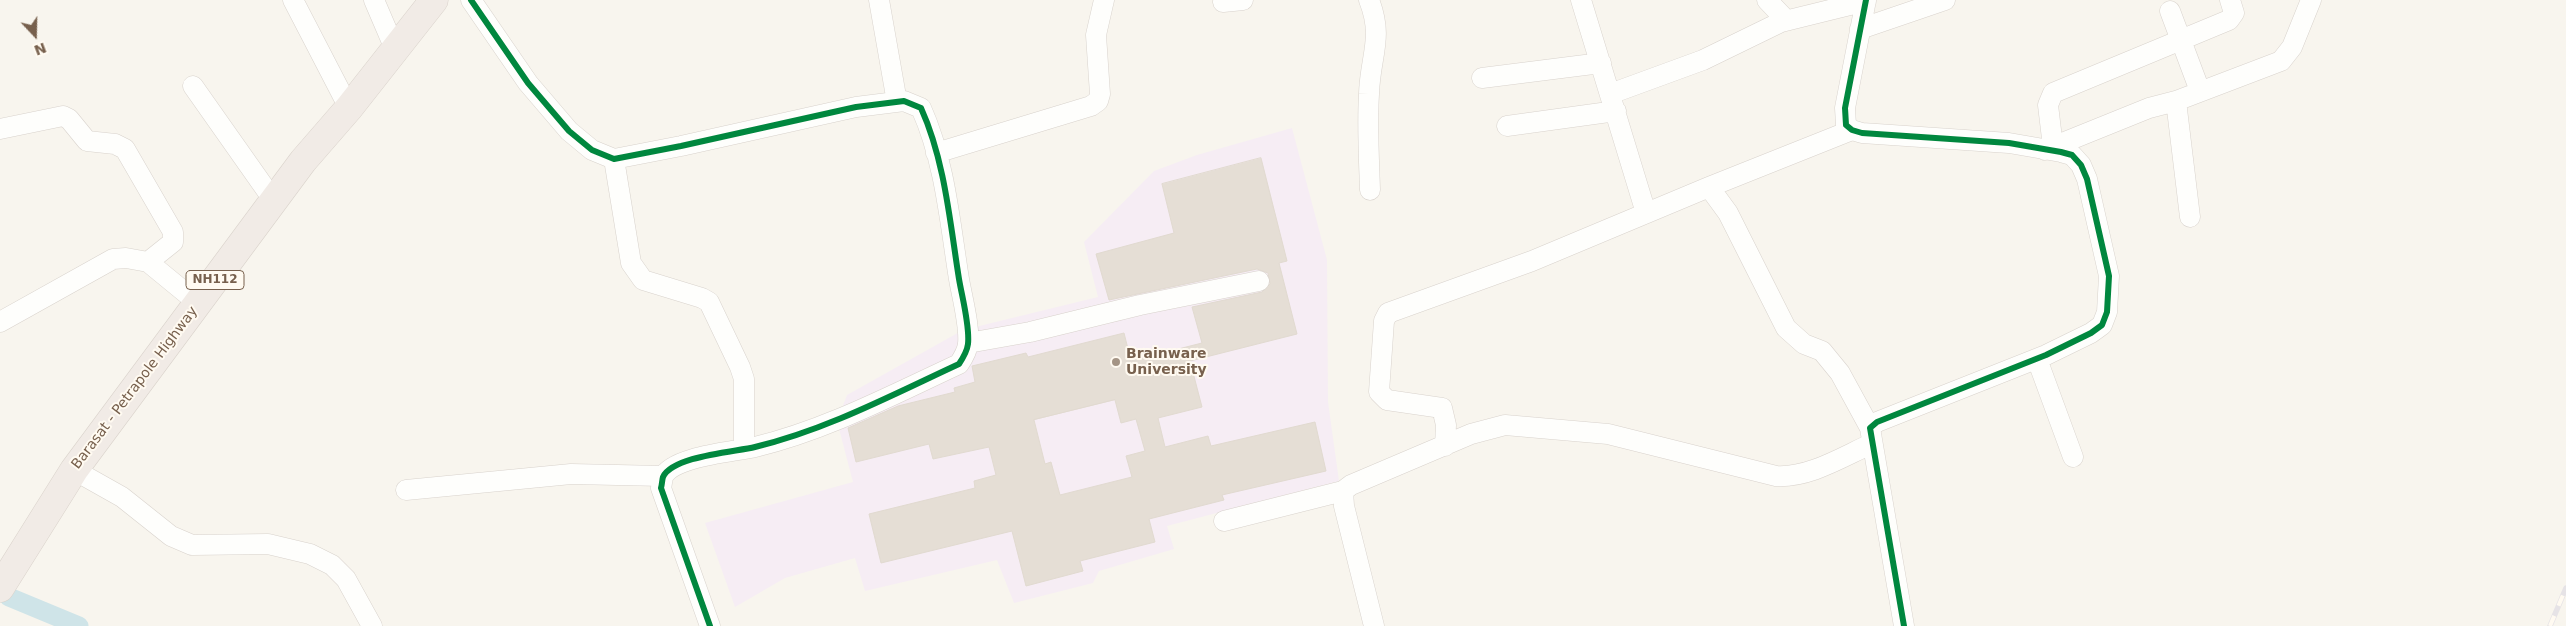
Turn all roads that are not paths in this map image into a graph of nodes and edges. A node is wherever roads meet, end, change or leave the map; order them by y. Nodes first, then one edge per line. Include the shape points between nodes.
1 (293, 0) edge
2 (374, 0) edge
3 (434, 0) edge
4 (471, 0) edge
5 (879, 0) edge
6 (1104, 0) edge
7 (1243, 0) edge
8 (1369, 0) edge
9 (1581, 0) edge
10 (1767, 0) edge
11 (1945, 0) edge
12 (2230, 0) edge
13 (2311, 0) edge
14 (1866, 1) edge
15 (1222, 2) dead end
16 (2170, 11) dead end
17 (1786, 20) junction
18 (1860, 29) junction
19 (2180, 41) junction
20 (395, 49) junction
21 (1601, 63) junction
22 (1482, 78) dead end
23 (192, 86) dead end
24 (2200, 91) junction
25 (2176, 101) junction
26 (897, 102) junction
27 (1613, 102) junction
28 (349, 108) junction
29 (1507, 126) dead end
30 (0, 129) edge
31 (1852, 130) junction
32 (2049, 148) junction
33 (936, 153) junction
34 (614, 159) junction
35 (1709, 187) junction
36 (1370, 190) dead end
37 (274, 201) junction
38 (1646, 213) junction
39 (2190, 217) dead end
40 (148, 262) junction
41 (1259, 281) dead end
42 (198, 303) junction
43 (0, 322) edge
44 (968, 343) junction
45 (2037, 359) junction
46 (1871, 436) junction
47 (1445, 446) junction
48 (744, 450) junction
49 (2073, 457) dead end
50 (74, 470) junction
51 (663, 476) junction
52 (406, 490) dead end
53 (1343, 492) junction
54 (1224, 521) dead end
55 (5, 579) edge
56 (372, 626) edge
57 (710, 626) edge
58 (1374, 626) edge
59 (1904, 626) edge

1 - 28 street
2 - 20 street
3 - 20 highway, Barasat - Petrapole Highway / NH112
4 - 34 street via 528,83 568,131 592,150
5 - 26 street
6 - 33 street via 1096,35 1098,101 1091,106
7 - 15 street
8 - 36 street via 1377,34 1368,93
9 - 21 street
10 - 17 street
11 - 18 street
12 - 19 street via 2234,13 2229,20
13 - 24 street via 2292,47 2281,61
14 - 17 street
14 - 18 street
16 - 19 street
17 - 27 street
18 - 31 street via 1845,108 1846,125
19 - 24 street
19 - 32 street via 2053,93 2048,105
20 - 28 highway, Barasat - Petrapole Highway / NH112
21 - 22 street
21 - 27 street
23 - 37 street
24 - 25 street
25 - 32 street via 2149,108
25 - 39 street
26 - 33 street via 921,108
26 - 34 street via 856,106
27 - 29 street
27 - 38 street
28 - 37 highway, Barasat - Petrapole Highway / NH112 via 303,161
30 - 40 street via 64,116 87,140 115,144 125,149 173,232 173,242
31 - 32 street
31 - 35 street
32 - 45 street via 2072,155 2087,179 2109,276 2108,312 2102,325 2091,333
33 - 44 street
34 - 48 street via 631,263 637,274 643,280 710,302 740,367 745,394
35 - 38 street
35 - 46 street via 1728,213 1786,328 1804,344 1822,351 1840,373
37 - 42 highway, Barasat - Petrapole Highway / NH112
38 - 47 street via 1532,261 1388,313 1384,321 1379,392 1387,400 1442,408 1446,425
40 - 42 street
40 - 43 street via 113,259
41 - 44 street
42 - 50 highway, Barasat - Petrapole Highway / NH112
44 - 48 street via 965,356 958,364 824,426
45 - 46 street via 1877,422
45 - 49 street
46 - 47 street via 1791,477 1776,476 1642,441 1583,431 1505,425 1471,434
46 - 59 street
47 - 53 street via 1351,484
48 - 51 street via 711,454 672,466
50 - 55 highway, Barasat - Petrapole Highway / NH112
50 - 56 street via 122,497 171,536 192,545 268,544 310,554 332,564 346,579
51 - 52 street via 571,474
51 - 57 street via 661,488
53 - 54 street
53 - 58 street

